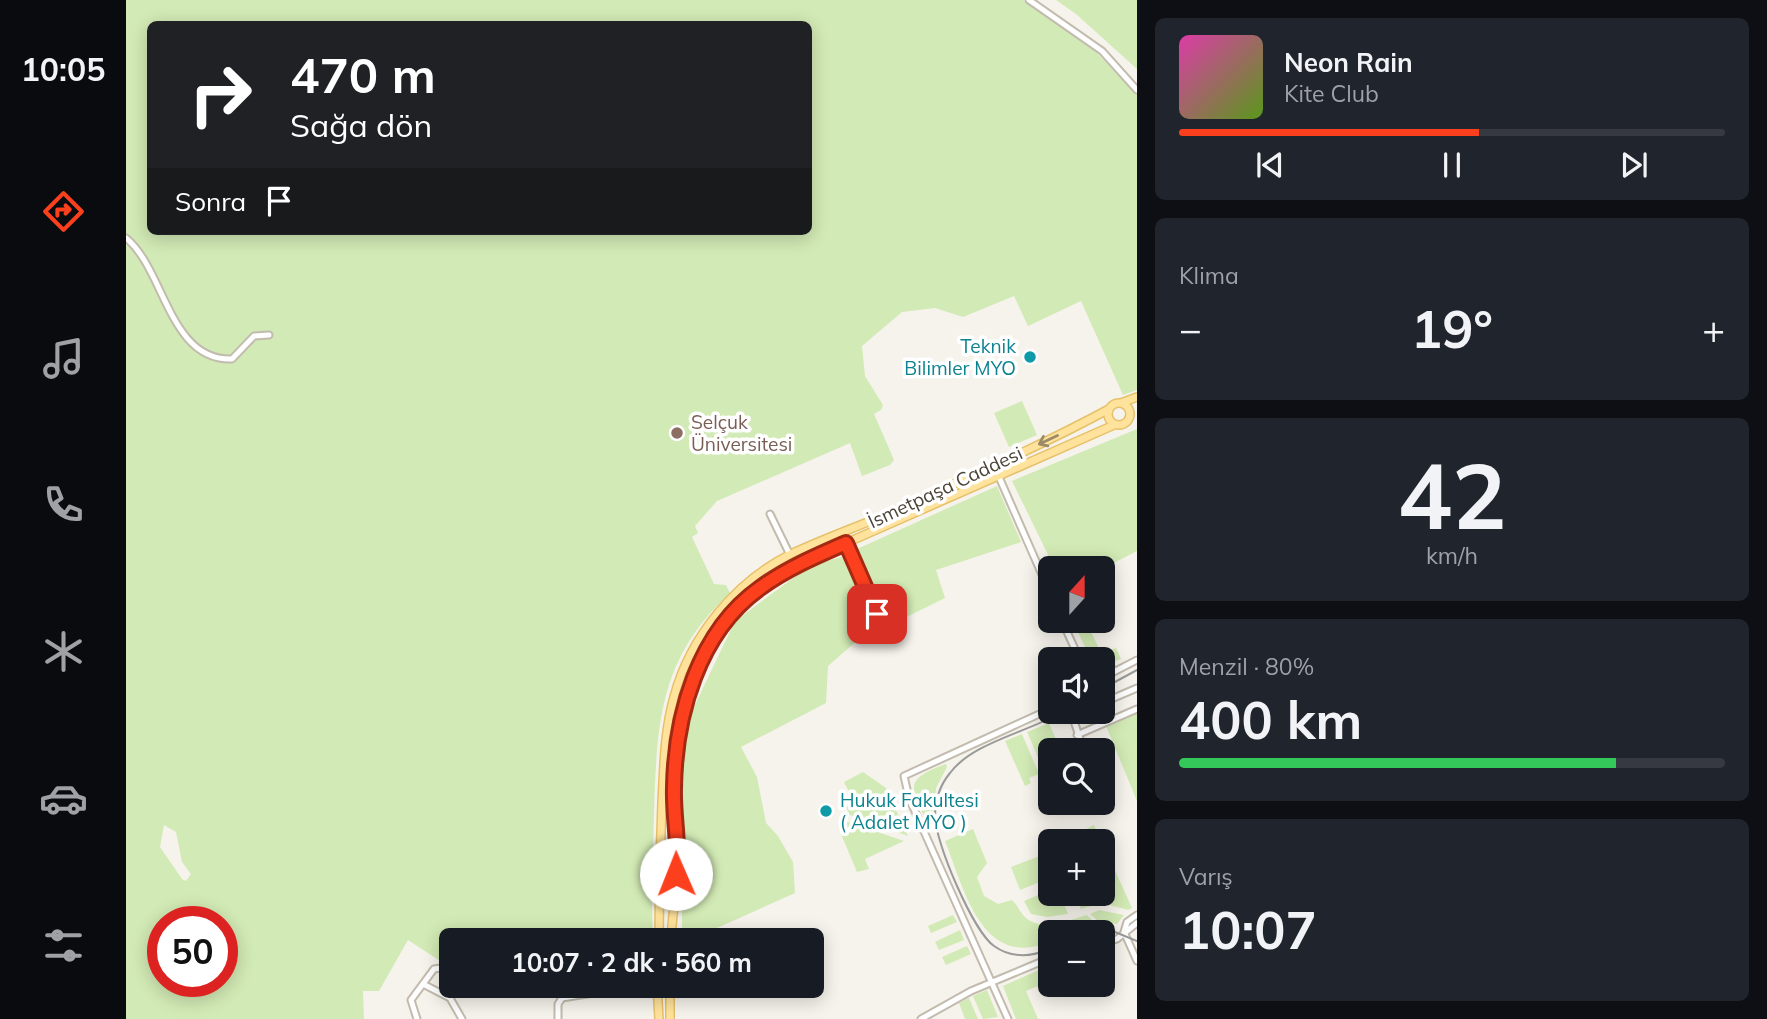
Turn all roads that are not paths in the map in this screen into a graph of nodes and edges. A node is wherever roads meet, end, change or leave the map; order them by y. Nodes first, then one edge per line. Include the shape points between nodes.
1 (1029, 0) edge
2 (1137, 90) edge
3 (126, 238) edge
4 (269, 335) dead end
5 (1137, 397) edge
6 (1121, 403) junction
7 (1109, 409) junction
8 (1134, 417) edge
9 (1114, 425) junction
10 (999, 477) junction
11 (770, 514) dead end
12 (839, 534) junction
13 (846, 543) junction
14 (790, 555) junction
15 (1038, 566) edge
16 (887, 637) dead end
17 (1137, 660) edge
18 (1120, 667) junction
19 (1115, 668) edge
20 (1115, 670) edge
21 (1137, 688) edge
22 (1115, 697) edge
23 (1137, 709) edge
24 (1038, 714) edge
25 (1074, 724) edge
26 (1077, 735) junction
27 (1078, 738) edge
28 (659, 863) junction
29 (677, 864) junction
30 (659, 873) junction
31 (676, 874) junction
32 (1137, 915) edge
33 (1137, 923) edge
34 (659, 928) edge
35 (672, 928) edge
36 (1124, 932) junction
37 (1115, 939) edge
38 (1137, 961) edge
39 (1038, 963) edge
40 (439, 968) edge
41 (993, 982) junction
42 (423, 984) junction
43 (562, 998) edge
44 (658, 998) edge
45 (670, 998) edge
46 (417, 1019) edge
47 (462, 1019) edge
48 (558, 1019) edge
49 (659, 1019) edge
50 (670, 1019) edge
51 (921, 1019) edge
52 (1008, 1019) edge

1 - 2 street via 1102,51
3 - 4 street via 147,263 176,322 208,354 232,359 254,336
5 - 6 main road
6 - 7 main road
6 - 8 main road
7 - 9 main road
7 -> 12 main road, İsmetpaşa Caddesi
8 - 9 main road via 1122,426
9 - 10 main road
10 - 13 main road
10 - 15 street
11 - 14 street
12 - 13 street
12 - 14 main road, İsmetpaşa Caddesi
13 - 16 street
13 - 29 main road via 758,589 712,642 693,679 676,742
14 - 28 main road, İsmetpaşa Caddesi via 730,600 688,659 666,732
17 - 18 street
18 - 19 street
18 - 20 street
21 - 22 street
23 - 26 street
24 - 41 street via 904,776 909,798
25 - 26 street
26 - 27 street
28 - 29 main road via 668,858
28 - 30 main road, İsmetpaşa Caddesi
29 - 31 main road
30 - 31 main road via 667,878
30 - 34 main road, İsmetpaşa Caddesi
31 - 35 main road
32 - 36 street via 1127,922
33 - 36 street
36 - 37 street
36 - 38 street
39 - 41 street
40 - 42 street
41 - 51 street
41 - 52 street
42 - 46 street via 411,1000
42 - 47 street via 450,998
43 - 48 street
44 - 49 main road
45 - 50 main road

